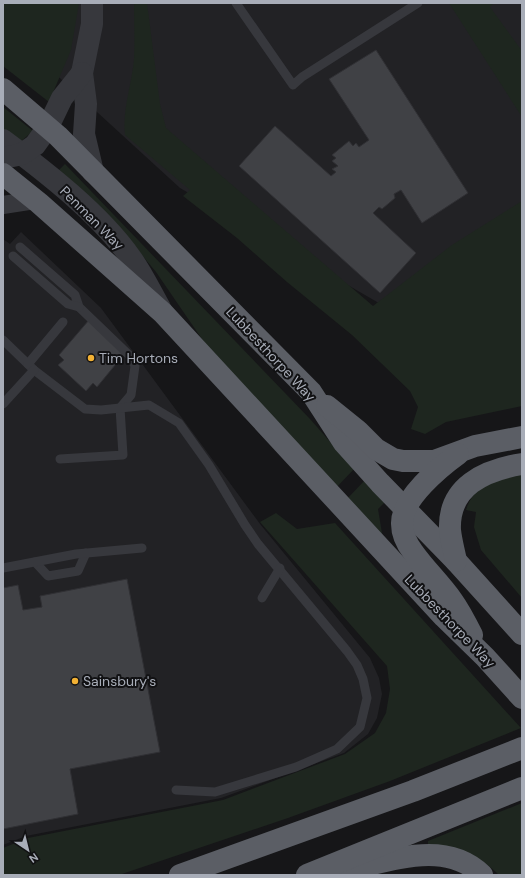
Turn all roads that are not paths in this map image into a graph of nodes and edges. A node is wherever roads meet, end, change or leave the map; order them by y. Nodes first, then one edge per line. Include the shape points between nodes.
1 (92, 3) edge
2 (236, 3) edge
3 (418, 3) edge
4 (82, 73) junction
5 (3, 89) edge
6 (48, 127) junction
7 (3, 140) edge
8 (12, 156) edge
9 (93, 172) junction
10 (3, 174) edge
11 (36, 200) junction
12 (3, 205) edge
13 (20, 247) dead end
14 (13, 256) dead end
15 (79, 307) junction
16 (163, 313) junction
17 (63, 322) dead end
18 (3, 340) edge
19 (31, 367) junction
20 (311, 392) junction
21 (3, 404) edge
22 (120, 408) junction
23 (522, 437) edge
24 (458, 454) junction
25 (60, 459) dead end
26 (522, 464) edge
27 (406, 508) junction
28 (142, 548) dead end
29 (86, 554) junction
30 (456, 561) junction
31 (34, 562) junction
32 (3, 568) edge
33 (280, 568) junction
34 (262, 598) dead end
35 (522, 634) edge
36 (485, 657) junction
37 (522, 698) edge
38 (522, 748) edge
39 (522, 788) edge
40 (176, 790) dead end
41 (180, 875) edge
42 (307, 875) edge
43 (325, 875) edge
44 (482, 875) edge

1 - 4 street via 92,24
2 - 3 lane via 293,85
4 - 6 street via 62,98
4 - 9 street via 86,104 84,134
5 - 6 highway, Lubbesthorpe Way
6 - 8 street via 34,145
6 - 9 highway, Lubbesthorpe Way
7 - 8 street, Penman Way
8 - 16 street, Penman Way via 87,210 108,230 132,258
9 - 20 highway, Lubbesthorpe Way
10 - 11 highway, Lubbesthorpe Way
11 - 12 street
11 - 16 highway, Lubbesthorpe Way
13 - 15 lane via 75,295
14 - 15 lane via 68,304
15 - 22 lane via 130,356 135,366 131,395
16 - 36 highway, Lubbesthorpe Way via 444,617
17 - 19 lane
18 - 19 lane
19 - 21 lane
19 - 22 lane via 85,409
20 - 24 highway via 376,449 393,459 434,461
20 - 27 highway, Lubbesthorpe Way via 344,443
22 - 25 lane via 123,455
22 - 33 lane via 149,405 179,423 209,465 245,526
23 - 24 highway via 475,446
24 - 27 highway via 442,466 415,494
26 - 30 highway via 483,474 461,492 453,510 451,525
27 - 30 highway, Lubbesthorpe Way
27 - 36 highway via 402,523 404,536 413,552 452,600
28 - 29 lane
29 - 31 lane
29 - 31 lane via 78,571 48,576
30 - 35 highway, Lubbesthorpe Way
31 - 32 lane
33 - 34 lane
33 - 40 lane via 357,665 367,698 360,727 337,749 296,767 215,792
36 - 37 highway, Lubbesthorpe Way
38 - 41 highway via 413,791
39 - 42 highway
43 - 44 highway via 419,855 443,854 464,861

